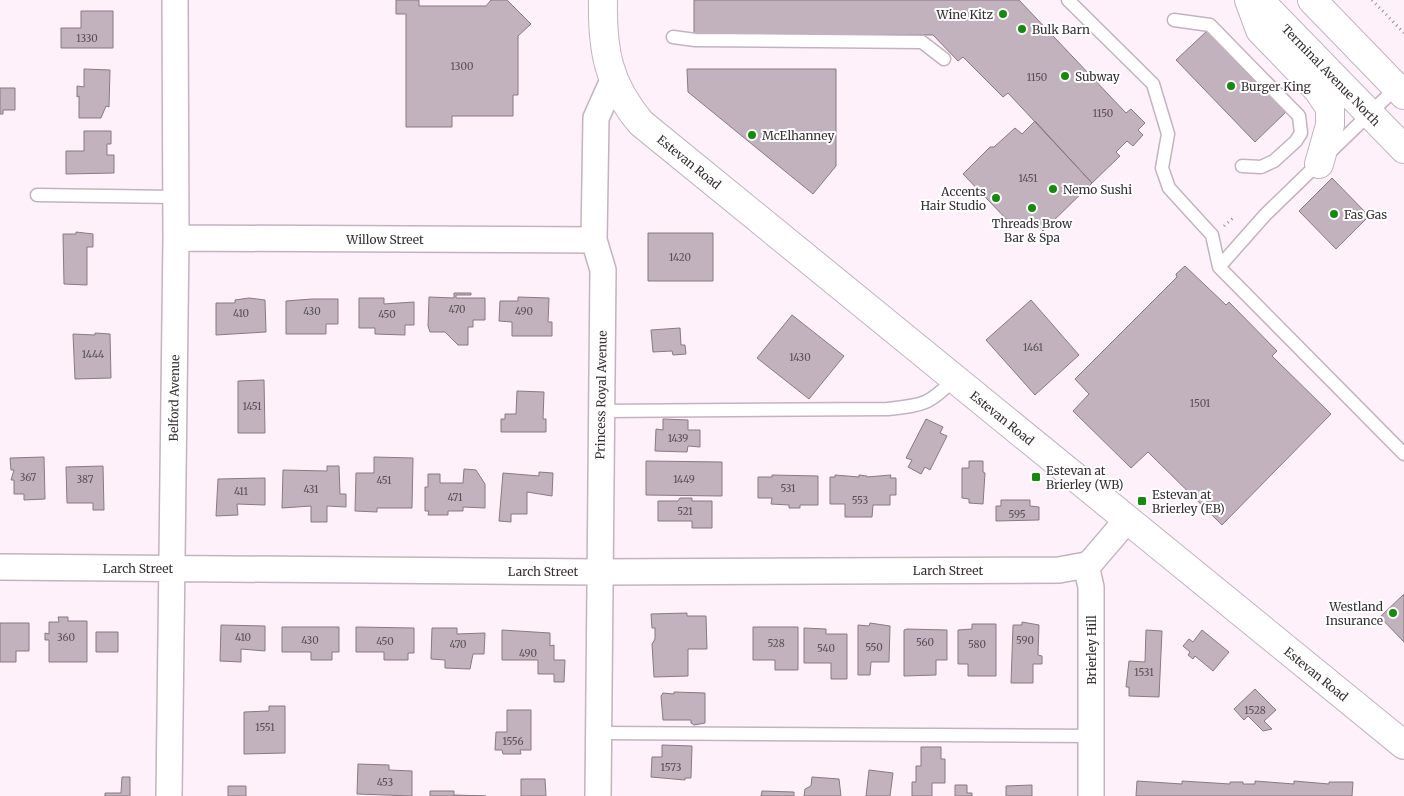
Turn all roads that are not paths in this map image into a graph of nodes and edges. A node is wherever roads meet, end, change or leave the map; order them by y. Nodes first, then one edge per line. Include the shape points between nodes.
1 (175, 0) edge
2 (603, 0) edge
3 (1068, 0) edge
4 (1249, 0) edge
5 (1259, 0) edge
6 (1312, 0) edge
7 (1174, 20) dead end
8 (673, 37) dead end
9 (944, 59) dead end
10 (614, 80) junction
11 (1400, 91) edge
12 (1369, 114) junction
13 (1404, 149) edge
14 (1319, 164) junction
15 (1242, 166) dead end
16 (37, 195) dead end
17 (175, 197) junction
18 (176, 238) junction
19 (594, 240) junction
20 (1219, 267) junction
21 (954, 379) junction
22 (602, 410) junction
23 (1404, 454) edge
24 (1127, 520) junction
25 (1086, 566) junction
26 (0, 567) edge
27 (172, 569) junction
28 (599, 572) junction
29 (599, 733) junction
30 (1091, 736) junction
31 (1404, 745) edge
32 (170, 796) edge
33 (598, 796) edge
34 (1090, 796) edge

1 - 17 street, Belford Avenue
2 - 10 street via 604,40
3 - 20 lane via 1153,84 1168,134 1162,168 1169,188 1212,235
4 - 14 street via 1260,30 1318,90 1330,108 1330,124
5 - 12 street, Terminal Avenue North
6 - 11 street
7 - 15 lane via 1210,25 1300,116 1301,133 1274,161 1260,167
8 - 9 lane via 695,40 922,42
10 - 19 street, Princess Royal Avenue via 596,118
10 - 21 street, Estevan Road via 624,102 641,123
11 - 12 lane
12 - 13 street, Terminal Avenue North
12 - 14 lane
14 - 20 lane via 1252,229
16 - 17 lane
17 - 18 street, Belford Avenue
18 - 19 street, Willow Street
18 - 27 street, Belford Avenue
19 - 22 street, Princess Royal Avenue via 603,270
20 - 23 lane
21 - 22 lane via 926,404 888,409
21 - 24 street, Estevan Road
22 - 28 street, Princess Royal Avenue
24 - 25 street
24 - 31 street, Estevan Road
25 - 28 street, Larch Street via 1051,570
25 - 30 street, Brierley Hill via 1091,587
26 - 27 street, Larch Street
27 - 28 street, Larch Street
27 - 32 street, Belford Avenue
28 - 29 street, Princess Royal Avenue
29 - 30 lane
29 - 33 street, Princess Royal Avenue
30 - 34 street, Brierley Hill

